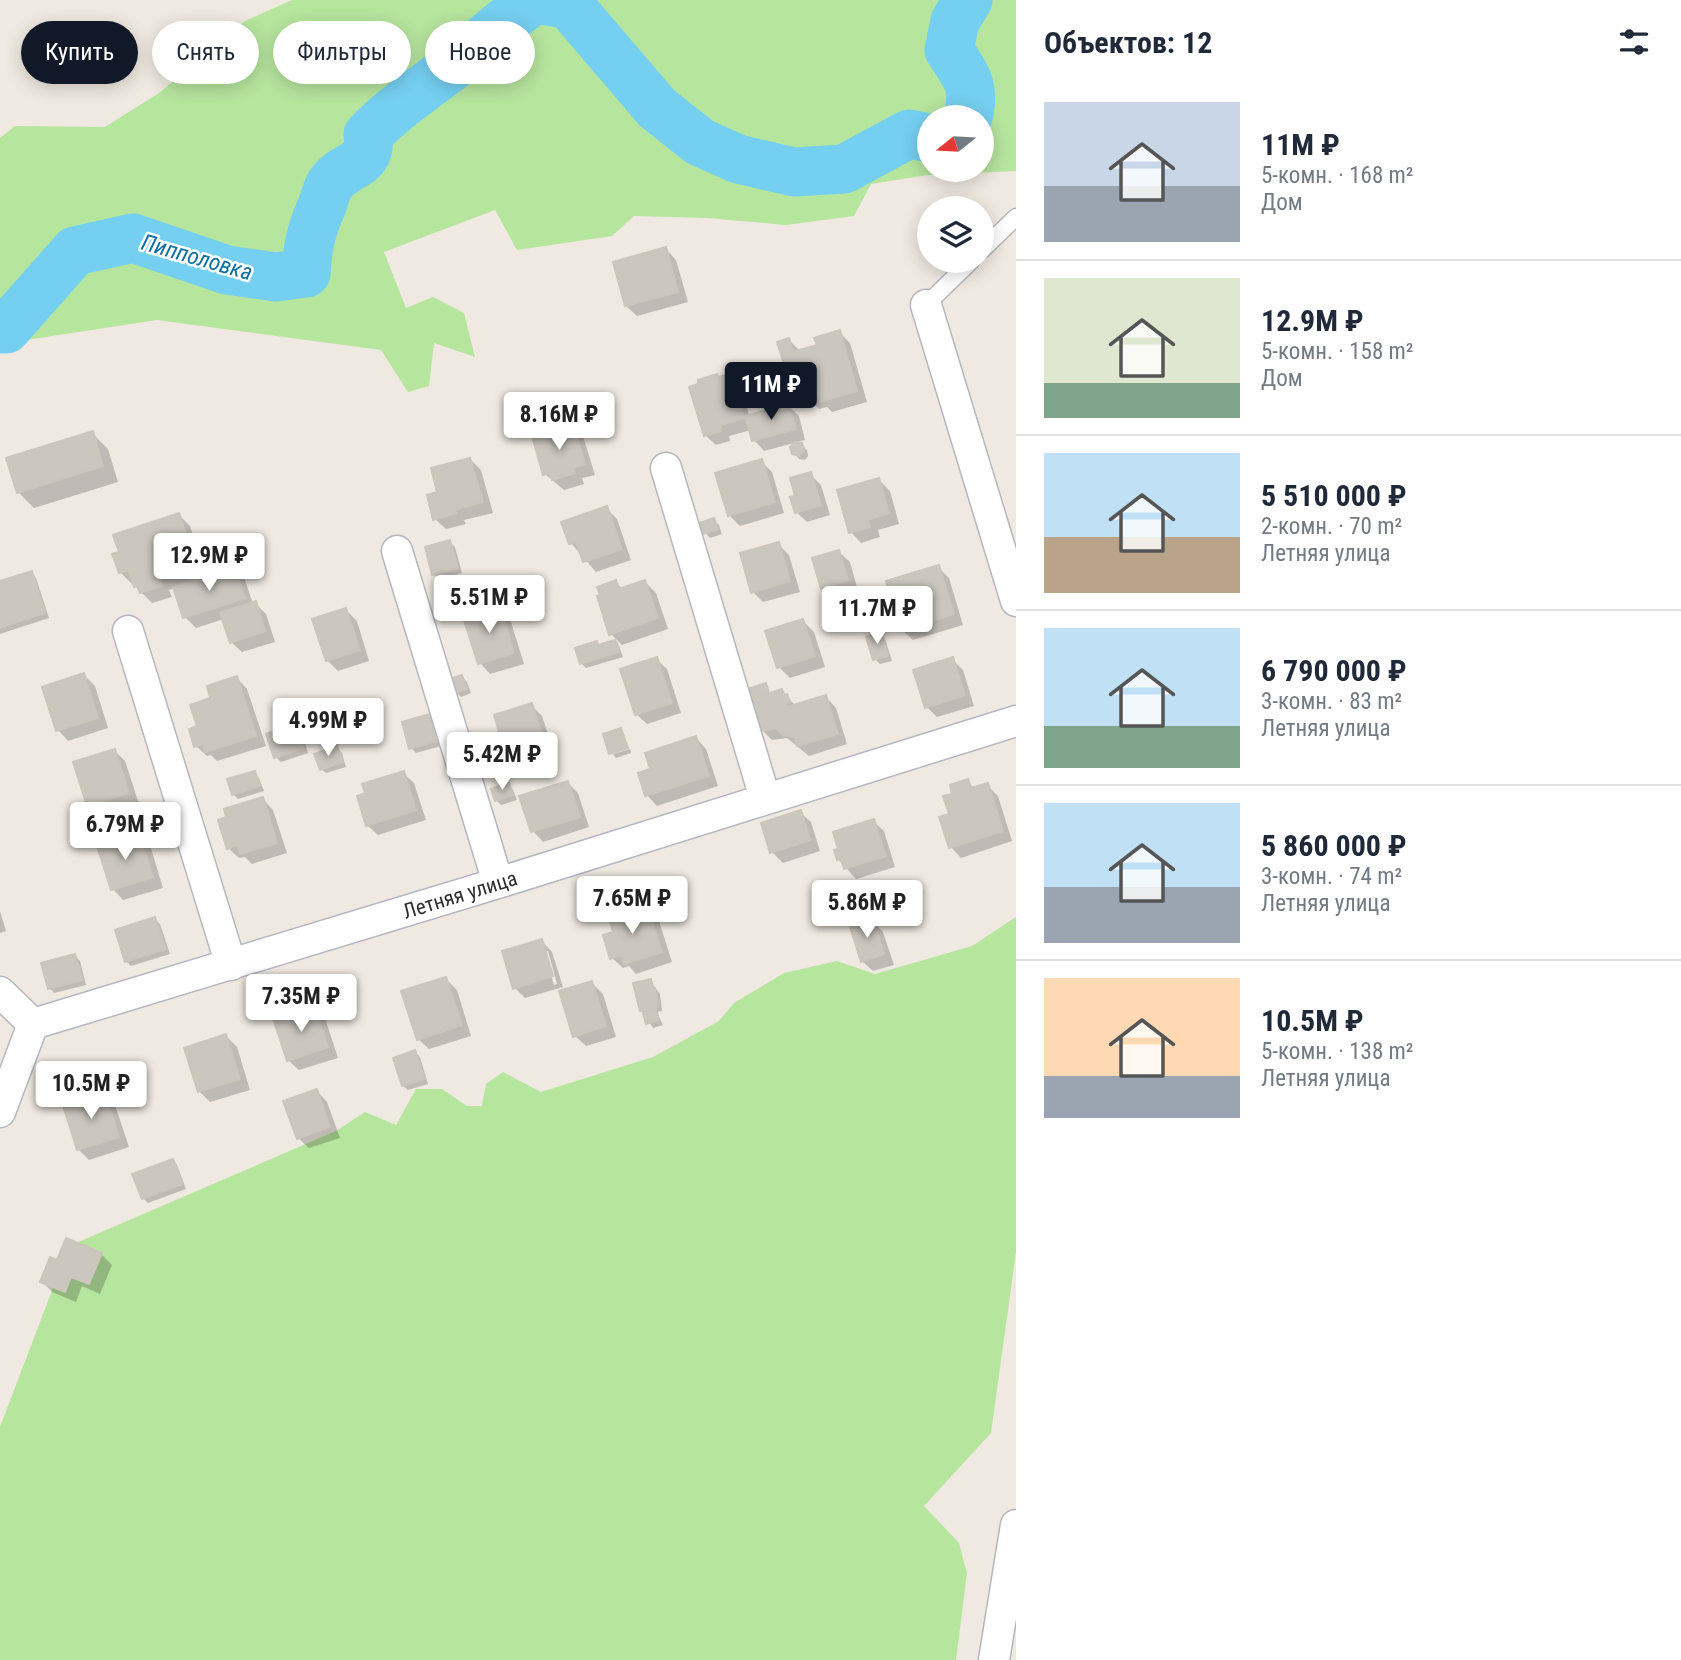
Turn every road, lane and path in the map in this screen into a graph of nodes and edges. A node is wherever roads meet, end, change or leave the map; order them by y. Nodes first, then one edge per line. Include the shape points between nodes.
1 (1016, 217) edge
2 (994, 238) edge
3 (959, 273) edge
4 (926, 305) joint
5 (666, 468) dead end
6 (397, 551) dead end
7 (1016, 601) edge
8 (128, 631) dead end
9 (1016, 721) edge
10 (765, 798) junction
11 (498, 884) junction
12 (231, 965) junction
13 (0, 992) edge
14 (33, 1024) junction
15 (0, 1112) edge
16 (1016, 1525) edge
17 (994, 1660) edge

1 - 2 lane
3 - 4 lane
4 - 7 street
5 - 10 street
6 - 11 street
8 - 12 street
9 - 10 street, Летняя улица
10 - 11 street, Летняя улица
11 - 12 street, Летняя улица
12 - 14 street, Летняя улица
13 - 14 street
14 - 15 street
16 - 17 street

